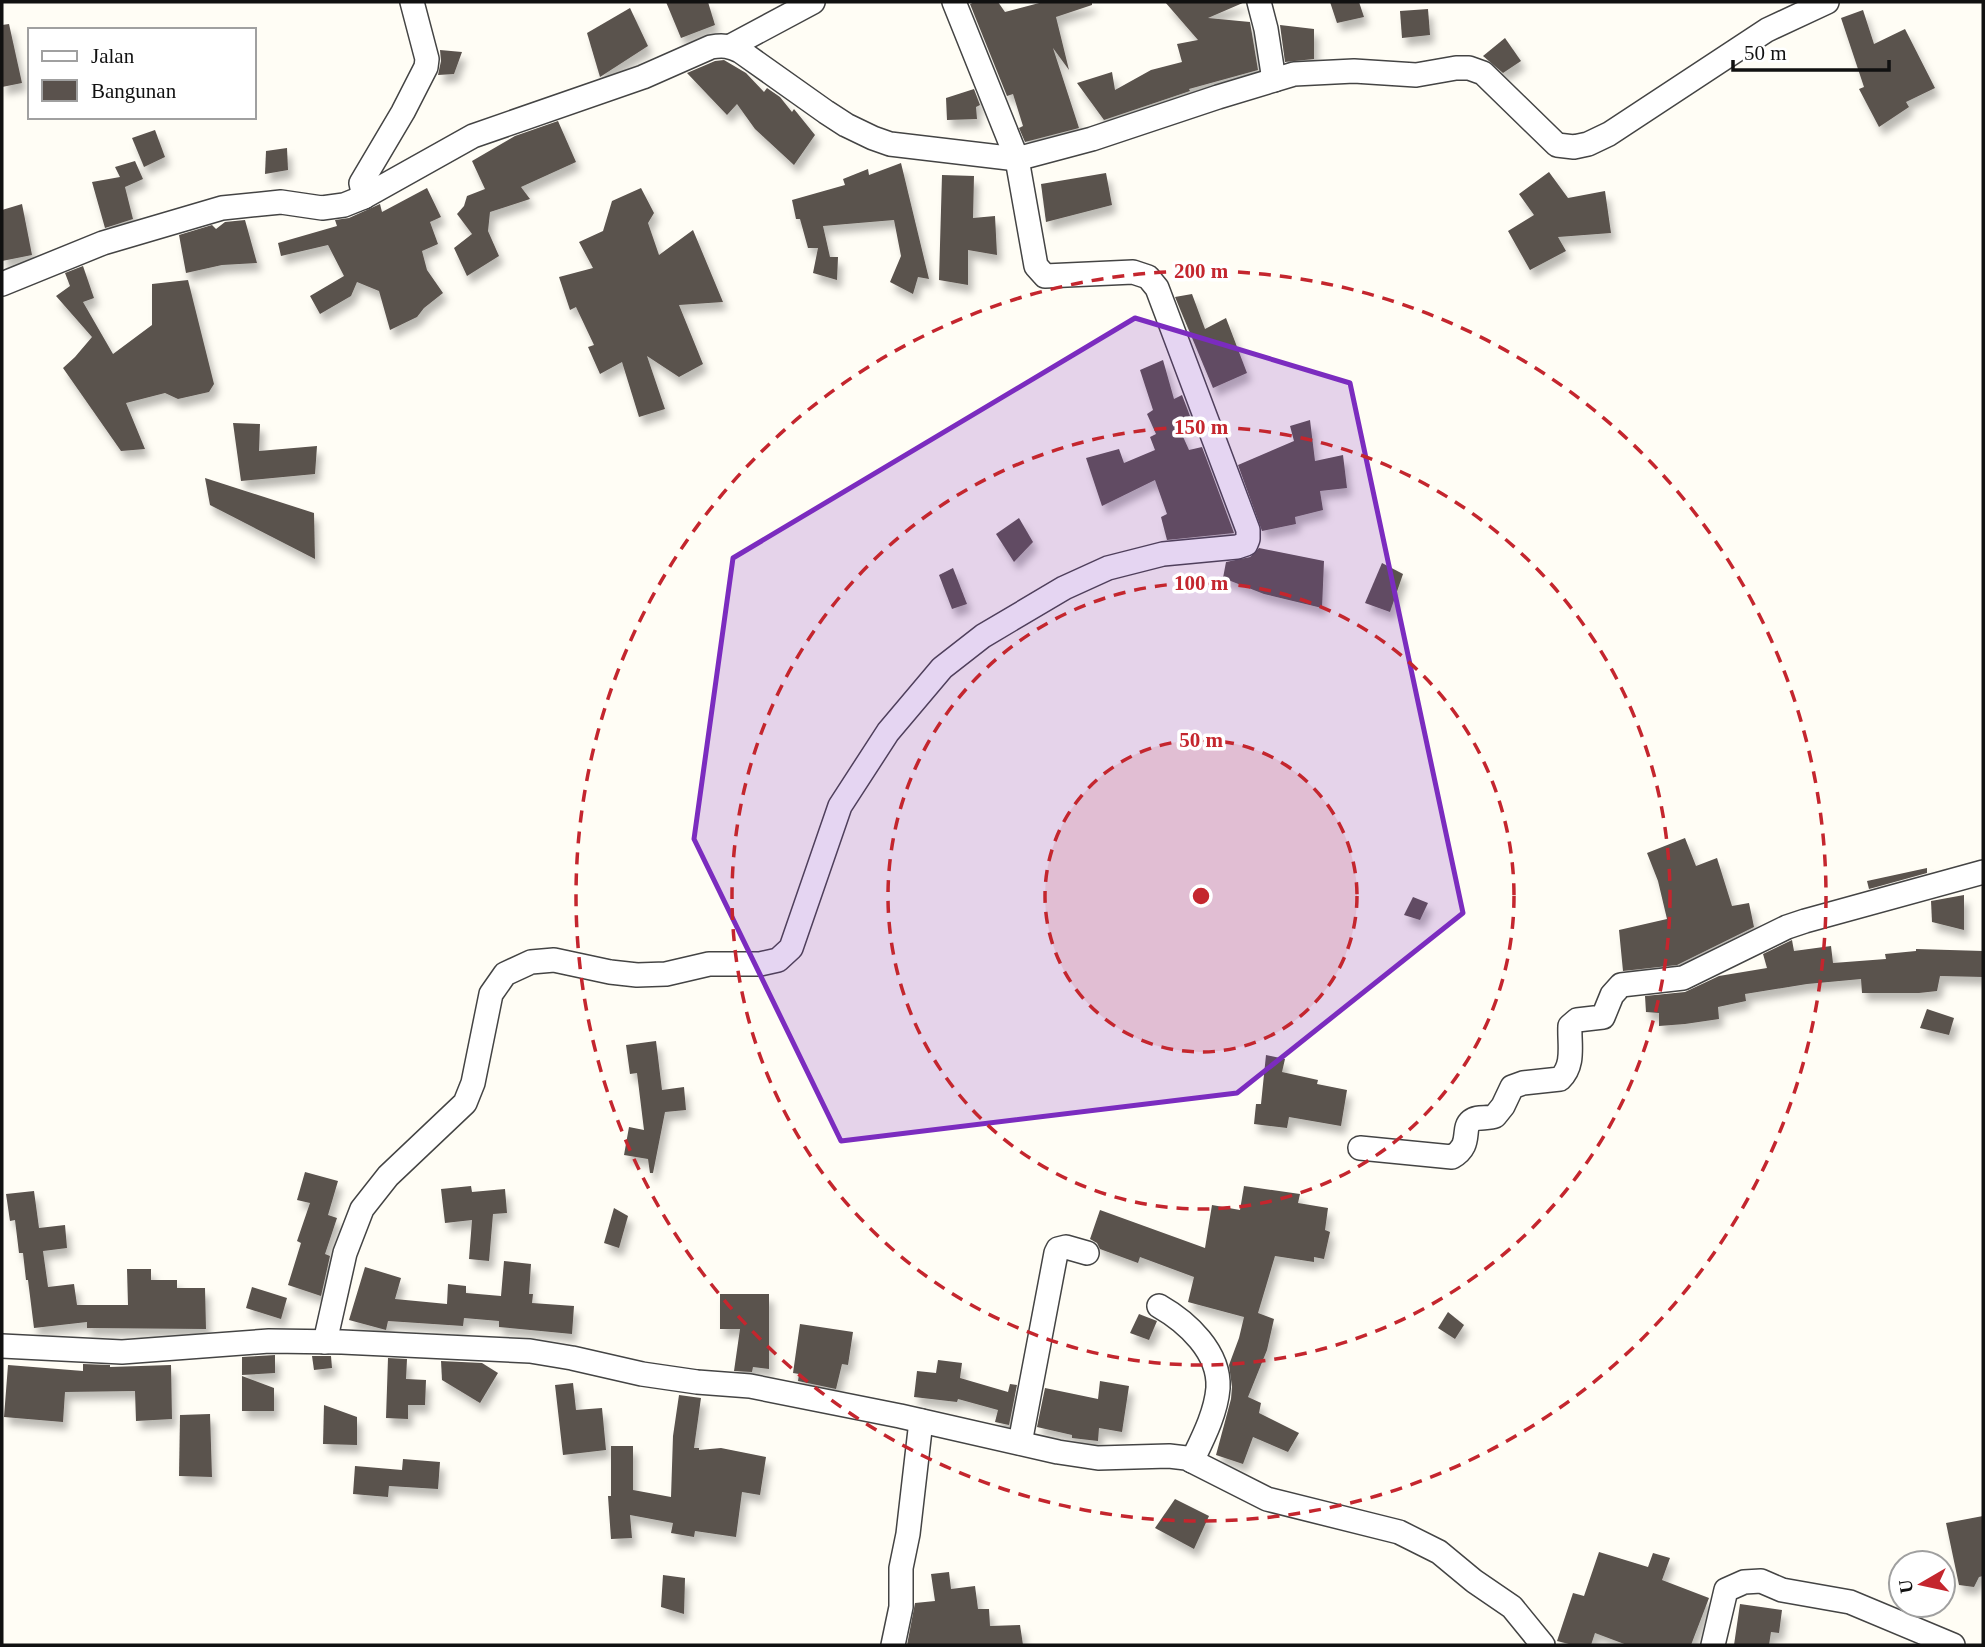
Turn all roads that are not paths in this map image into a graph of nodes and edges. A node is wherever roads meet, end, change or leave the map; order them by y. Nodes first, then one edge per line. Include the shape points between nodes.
1 (412, 2) edge
2 (813, 2) edge
3 (954, 2) edge
4 (1259, 2) edge
5 (1827, 2) edge
6 (731, 46) junction
7 (1274, 80) junction
8 (1017, 159) junction
9 (364, 197) junction
10 (2, 284) edge
11 (1983, 872) edge
12 (1360, 1148) dead end
13 (1087, 1254) dead end
14 (1160, 1306) dead end
15 (325, 1342) junction
16 (2, 1346) edge
17 (921, 1421) junction
18 (1020, 1443) junction
19 (1192, 1461) junction
20 (893, 1645) edge
21 (1543, 1645) edge
22 (1713, 1645) edge
23 (1953, 1645) edge

1 - 9 street via 426,67 361,183
2 - 6 street
3 - 8 street
4 - 7 street
5 - 7 street via 1767,30 1641,115 1574,148 1556,145 1496,84 1469,68 1416,75 1294,74
6 - 8 street via 846,125 873,138
6 - 9 street via 711,47 643,78 473,136
7 - 8 street
8 - 15 street via 1036,266 1045,276 1133,272 1148,277 1157,288 1248,530 1246,544 1163,554 1108,568 983,636 942,668 888,732 840,806 791,948 778,960 637,975 554,960 531,962 505,974 491,994 465,1103 388,1176 362,1209 345,1253
9 - 10 street via 322,208 281,202 222,208 103,243
11 - 12 street via 1796,924 1683,978 1621,985 1604,1017 1577,1020 1570,1026 1570,1058 1564,1075 1512,1087 1495,1116 1470,1122 1466,1142 1452,1157
13 - 18 street via 1066,1247 1056,1253
14 - 19 street via 1193,1330 1214,1368 1218,1387
15 - 16 street via 269,1341 122,1352
15 - 17 street via 530,1351 642,1374 750,1386
17 - 18 street
17 - 20 street
18 - 19 street via 1098,1458 1169,1456
19 - 21 street via 1267,1499 1399,1532 1439,1552 1512,1607
22 - 23 street via 1726,1590 1761,1581 1782,1590 1850,1602

